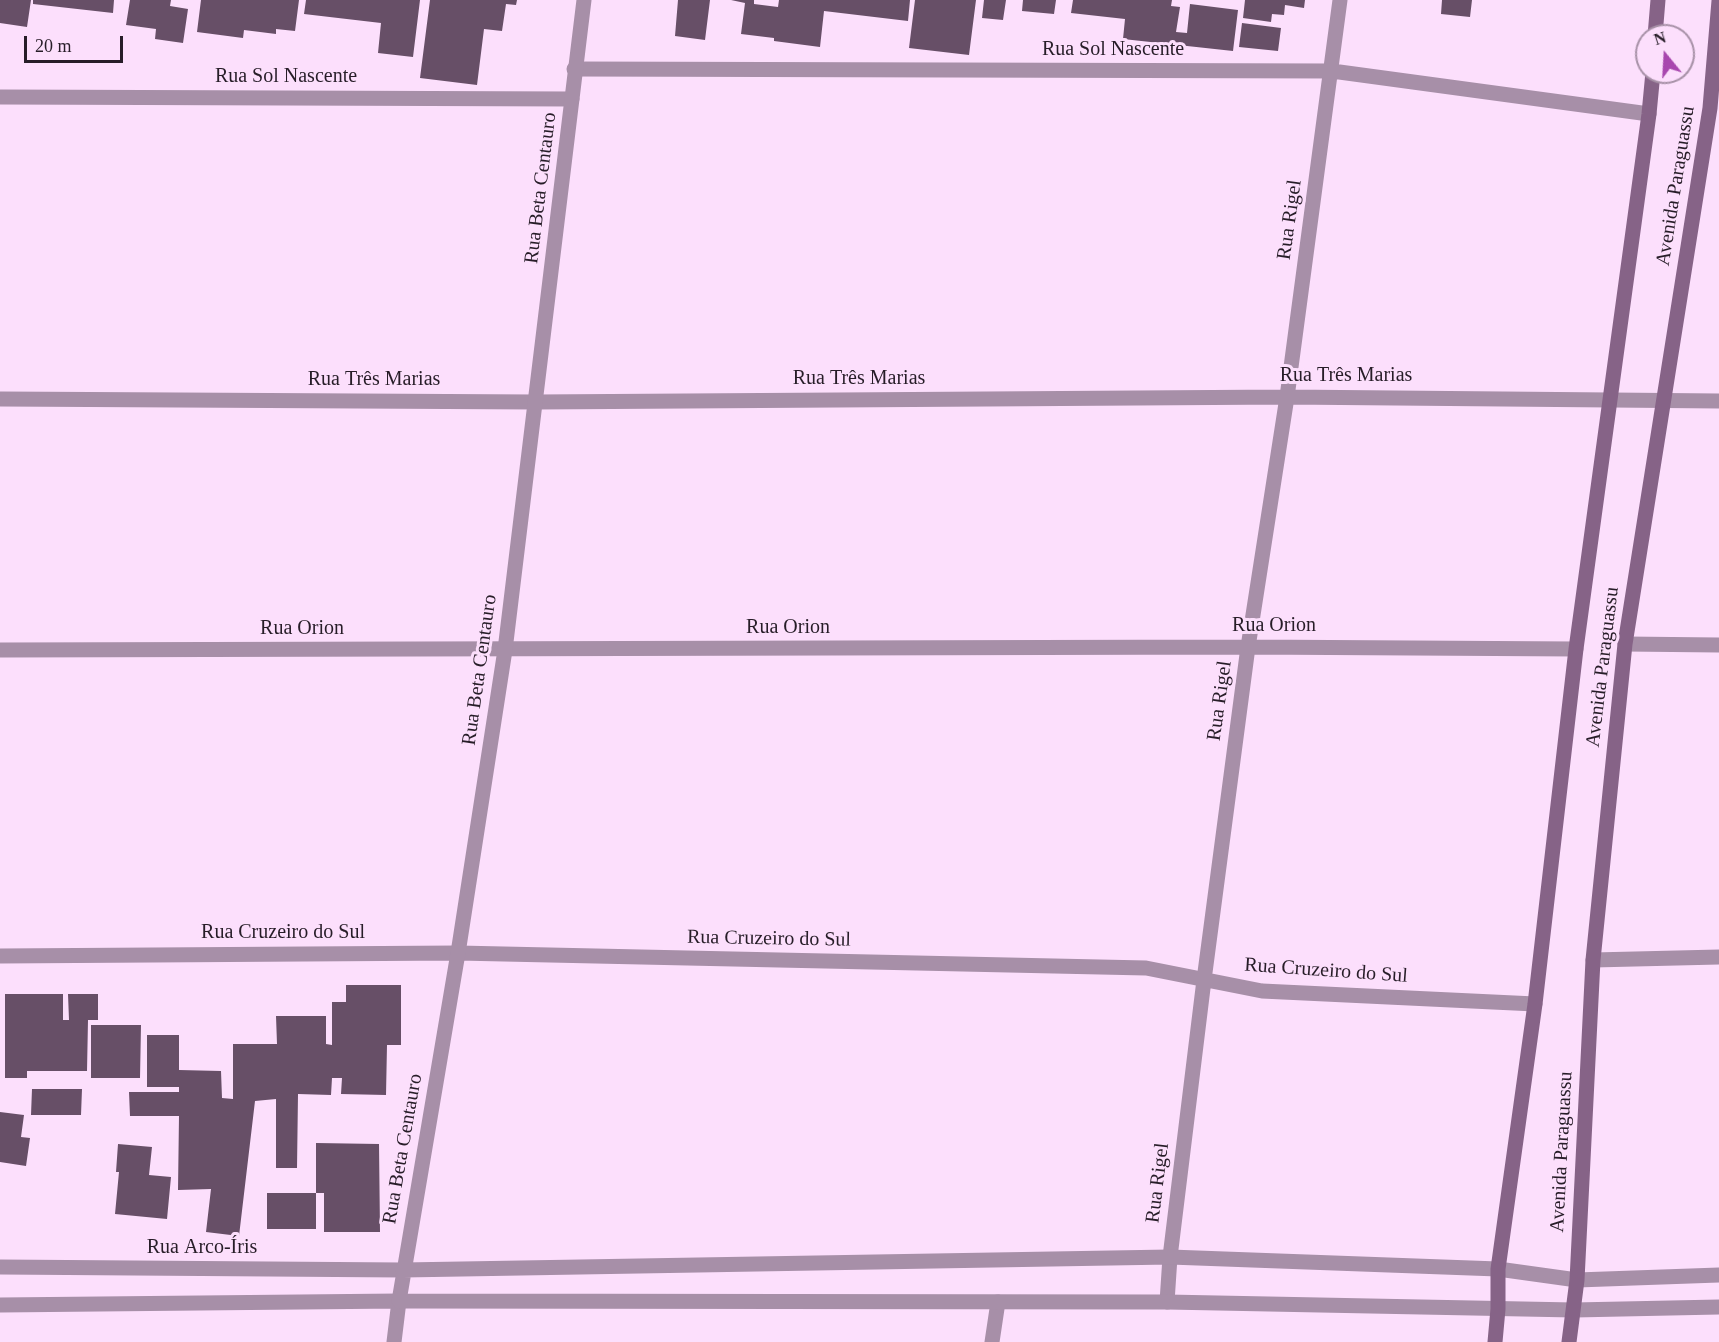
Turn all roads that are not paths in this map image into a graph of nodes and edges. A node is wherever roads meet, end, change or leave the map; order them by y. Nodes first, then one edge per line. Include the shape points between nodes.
1 (584, 0) edge
2 (1340, 0) edge
3 (1658, 0) edge
4 (1719, 1) edge
5 (1656, 24) edge
6 (1716, 53) edge
7 (574, 69) junction
8 (1332, 71) junction
9 (1652, 84) edge
10 (0, 98) edge
11 (572, 99) junction
12 (1649, 114) junction
13 (1287, 397) junction
14 (0, 399) edge
15 (1611, 400) junction
16 (1719, 400) edge
17 (1665, 401) junction
18 (536, 402) junction
19 (1625, 644) junction
20 (1719, 645) edge
21 (1248, 647) junction
22 (1576, 649) junction
23 (0, 650) edge
24 (505, 650) junction
25 (458, 953) junction
26 (0, 956) edge
27 (1719, 957) edge
28 (1593, 960) junction
29 (1204, 980) junction
30 (1535, 1004) junction
31 (1170, 1257) junction
32 (0, 1267) edge
33 (1498, 1269) junction
34 (403, 1270) junction
35 (1719, 1275) edge
36 (1578, 1280) junction
37 (399, 1301) junction
38 (998, 1302) junction
39 (1167, 1302) junction
40 (0, 1305) edge
41 (1719, 1307) edge
42 (1498, 1309) junction
43 (1574, 1310) junction
44 (394, 1342) edge
45 (992, 1342) edge
46 (1495, 1342) edge
47 (1569, 1342) edge

1 - 7 street, Rua Beta Centauro
2 - 8 street, Rua Rigel
3 - 5 main road
4 - 6 main road, Avenida Paraguassu
6 - 17 main road, Avenida Paraguassu
7 - 8 street, Rua Sol Nascente
7 - 11 street, Rua Beta Centauro
8 - 12 street, Rua Sol Nascente
8 - 13 street, Rua Rigel
9 - 12 main road, Avenida Paraguassu
10 - 11 street, Rua Sol Nascente
11 - 18 street, Rua Beta Centauro
12 - 15 main road, Avenida Paraguassu
13 - 15 street, Rua Três Marias
13 - 18 street, Rua Três Marias
13 - 21 street, Rua Rigel
14 - 18 street, Rua Três Marias
15 - 17 street, Rua Três Marias
15 - 22 main road, Avenida Paraguassu
16 - 17 street, Rua Três Marias
17 - 19 main road, Avenida Paraguassu
18 - 24 street, Rua Beta Centauro
19 - 20 street
19 - 28 main road, Avenida Paraguassu
21 - 22 street, Rua Orion
21 - 24 street, Rua Orion
21 - 29 street, Rua Rigel
22 - 30 main road, Avenida Paraguassu
23 - 24 street, Rua Orion
24 - 25 street, Rua Beta Centauro
25 - 26 street, Rua Cruzeiro do Sul
25 - 29 street, Rua Cruzeiro do Sul via 1146,968
25 - 34 street, Rua Beta Centauro
27 - 28 street
28 - 36 main road, Avenida Paraguassu
29 - 30 street, Rua Cruzeiro do Sul via 1262,991
29 - 31 street, Rua Rigel
30 - 33 main road, Avenida Paraguassu
31 - 33 street
31 - 34 street
31 - 39 street, Rua Rigel
32 - 34 street, Rua Arco-Íris
33 - 36 street
33 - 42 main road, Avenida Paraguassu
34 - 37 street, Rua Beta Centauro
35 - 36 street
36 - 43 main road, Avenida Paraguassu
37 - 38 street
37 - 40 street
37 - 44 street, Rua Beta Centauro
38 - 39 street
38 - 45 street
39 - 42 street
41 - 43 street
42 - 43 street
42 - 46 main road, Avenida Paraguassu
43 - 47 main road, Avenida Paraguassu

